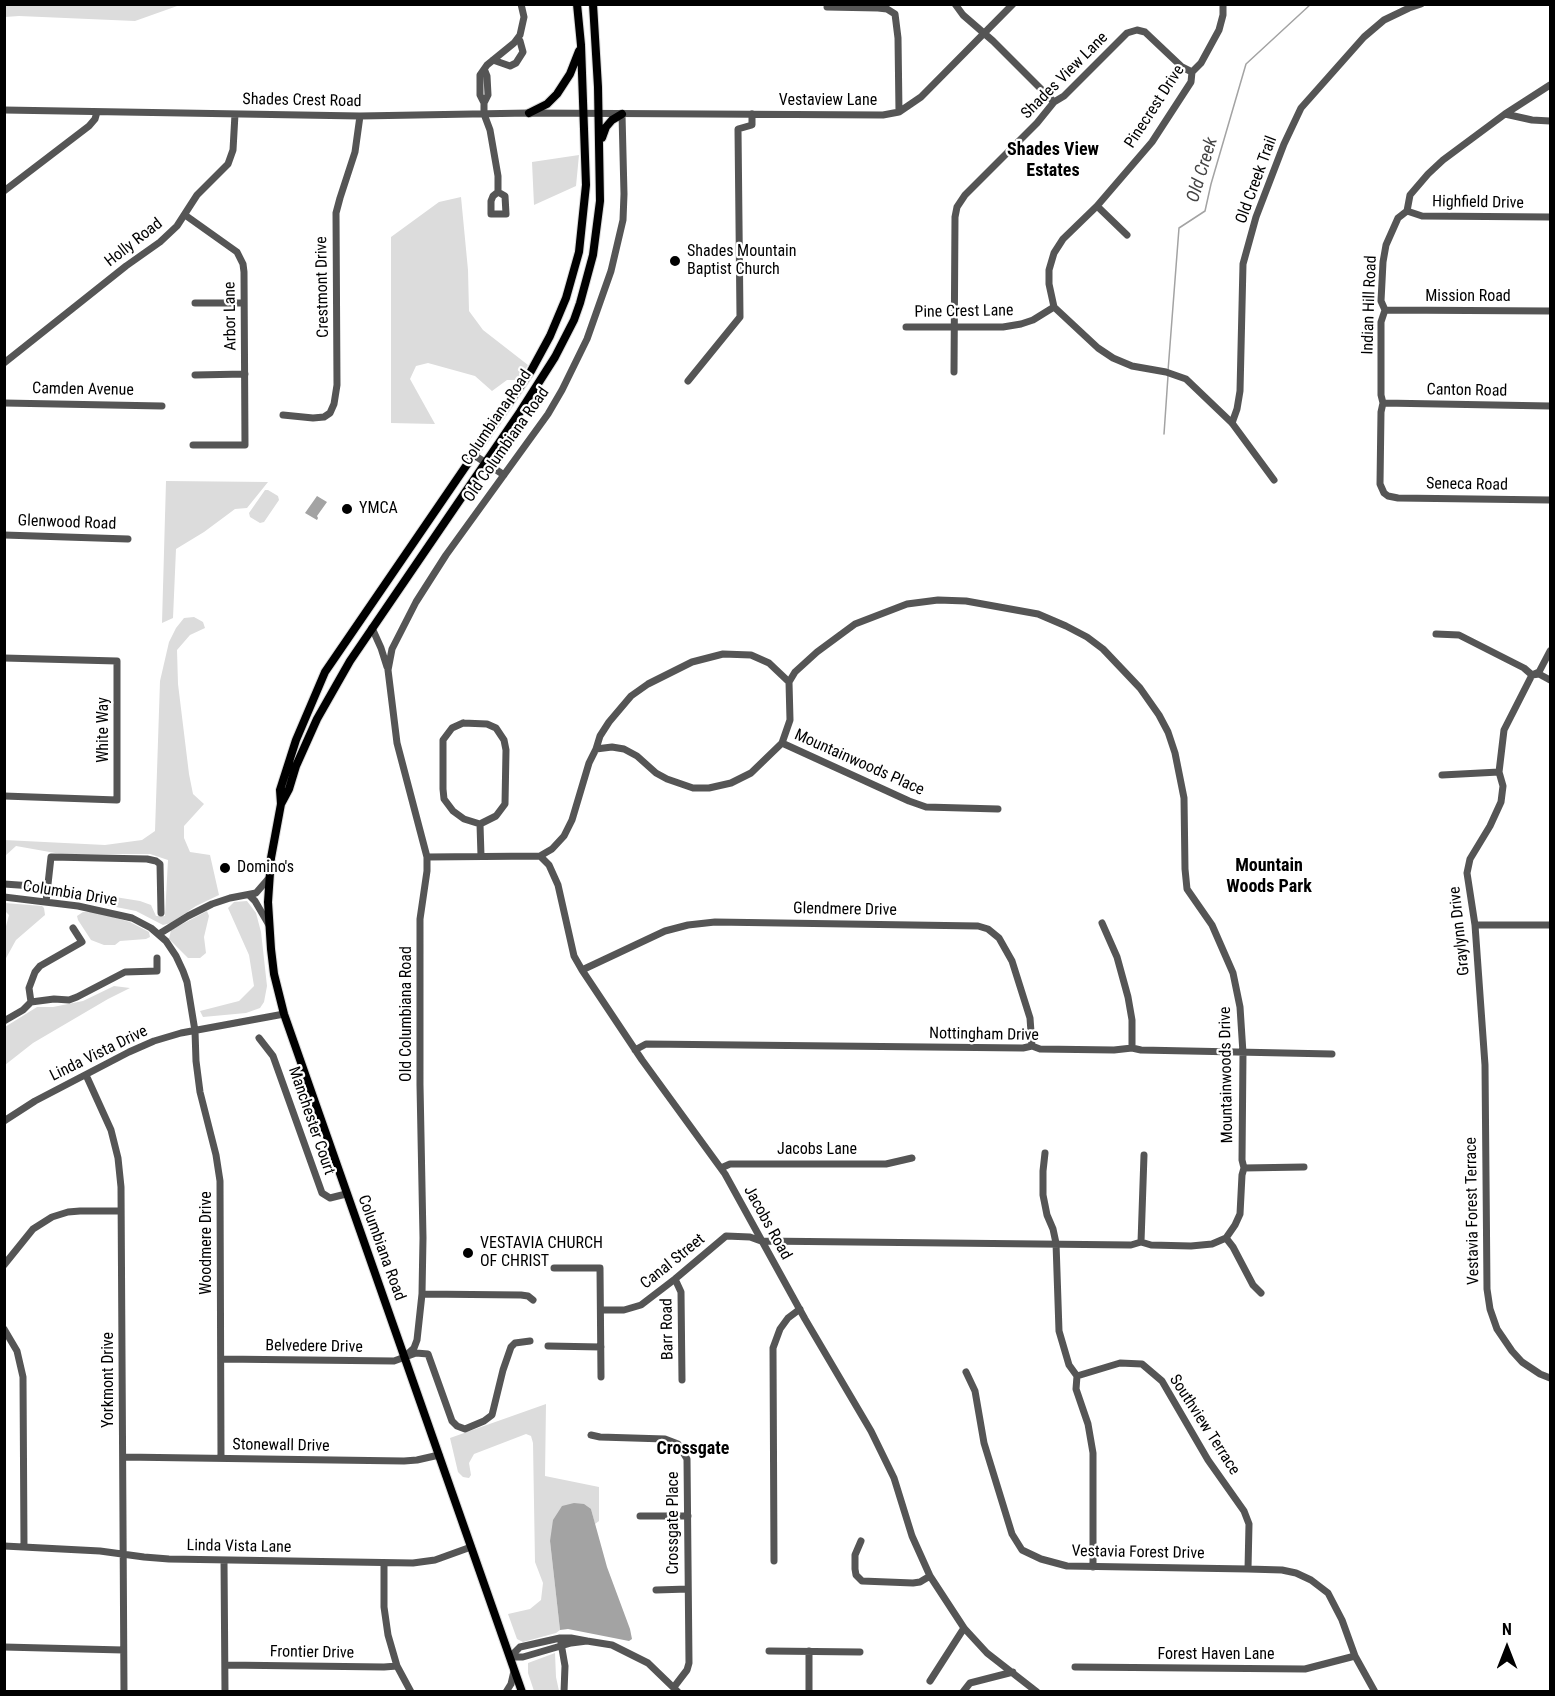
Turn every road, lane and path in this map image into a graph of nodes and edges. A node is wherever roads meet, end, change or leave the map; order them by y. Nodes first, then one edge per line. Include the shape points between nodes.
1 (521, 4) edge
2 (577, 4) edge
3 (593, 4) edge
4 (955, 4) edge
5 (1013, 4) edge
6 (1223, 4) edge
7 (1421, 4) edge
8 (878, 6) edge
9 (827, 8) dead end
10 (984, 34) junction
11 (518, 38) junction
12 (581, 45) junction
13 (493, 60) junction
14 (1192, 72) junction
15 (1550, 86) edge
16 (1054, 102) junction
17 (4, 110) edge
18 (98, 112) junction
19 (899, 112) junction
20 (529, 113) junction
21 (584, 113) junction
22 (599, 113) junction
23 (234, 114) junction
24 (484, 114) junction
25 (622, 114) junction
26 (752, 114) junction
27 (1505, 114) junction
28 (360, 116) junction
29 (1551, 121) edge
30 (600, 144) junction
31 (586, 185) junction
32 (601, 185) junction
33 (4, 191) edge
34 (498, 192) dead end
35 (1097, 206) junction
36 (1407, 211) junction
37 (185, 215) junction
38 (1551, 217) edge
39 (1127, 235) dead end
40 (566, 298) junction
41 (195, 303) dead end
42 (244, 303) junction
43 (580, 303) junction
44 (1054, 307) junction
45 (1385, 310) junction
46 (1551, 311) edge
47 (906, 327) dead end
48 (955, 327) junction
49 (4, 363) edge
50 (954, 372) dead end
51 (195, 375) dead end
52 (245, 375) junction
53 (688, 381) dead end
54 (4, 403) edge
55 (1383, 403) junction
56 (162, 406) dead end
57 (1551, 406) edge
58 (283, 416) dead end
59 (1232, 423) junction
60 (193, 445) dead end
61 (474, 455) junction
62 (486, 462) junction
63 (504, 475) junction
64 (1274, 480) dead end
65 (1384, 493) joint
66 (1551, 500) edge
67 (4, 535) edge
68 (128, 538) dead end
69 (372, 628) junction
70 (1436, 634) dead end
71 (1551, 651) edge
72 (4, 658) edge
73 (388, 670) junction
74 (1532, 675) junction
75 (1551, 680) edge
76 (789, 682) junction
77 (782, 743) junction
78 (596, 749) junction
79 (1499, 772) junction
80 (1442, 775) dead end
81 (4, 796) edge
82 (281, 804) junction
83 (998, 809) dead end
84 (480, 824) junction
85 (481, 856) junction
86 (540, 856) junction
87 (427, 857) junction
88 (269, 878) junction
89 (4, 884) edge
90 (47, 887) junction
91 (249, 895) junction
92 (4, 897) edge
93 (46, 902) junction
94 (161, 913) dead end
95 (1102, 923) dead end
96 (269, 925) junction
97 (1551, 925) edge
98 (1475, 926) junction
99 (73, 928) dead end
100 (159, 934) junction
101 (157, 958) dead end
102 (582, 970) junction
103 (32, 1002) junction
104 (284, 1014) junction
105 (1481, 1017) joint
106 (4, 1021) edge
107 (195, 1030) junction
108 (259, 1038) dead end
109 (1032, 1046) junction
110 (1132, 1048) junction
111 (635, 1050) junction
112 (1243, 1053) junction
113 (1332, 1054) dead end
114 (86, 1075) junction
115 (4, 1120) edge
116 (1045, 1153) dead end
117 (1144, 1155) dead end
118 (912, 1158) dead end
119 (1304, 1167) dead end
120 (721, 1168) junction
121 (1245, 1168) junction
122 (346, 1194) junction
123 (121, 1210) junction
124 (1226, 1238) junction
125 (761, 1241) junction
126 (1141, 1242) junction
127 (1056, 1243) junction
128 (4, 1265) edge
129 (555, 1268) dead end
130 (675, 1279) junction
131 (1261, 1293) dead end
132 (422, 1294) junction
133 (534, 1300) dead end
134 (800, 1309) junction
135 (601, 1310) junction
136 (4, 1329) edge
137 (530, 1341) dead end
138 (548, 1346) dead end
139 (601, 1347) junction
140 (405, 1357) junction
141 (221, 1359) junction
142 (966, 1372) dead end
143 (1077, 1376) junction
144 (601, 1377) dead end
145 (1551, 1378) edge
146 (682, 1380) dead end
147 (591, 1435) dead end
148 (439, 1455) junction
149 (123, 1457) junction
150 (221, 1458) junction
151 (640, 1516) dead end
152 (688, 1516) junction
153 (861, 1541) dead end
154 (4, 1546) edge
155 (24, 1547) junction
156 (471, 1547) junction
157 (123, 1554) junction
158 (225, 1560) junction
159 (774, 1561) dead end
160 (384, 1563) junction
161 (1093, 1567) junction
162 (1248, 1569) junction
163 (930, 1576) junction
164 (688, 1589) junction
165 (656, 1590) dead end
166 (964, 1628) junction
167 (560, 1642) junction
168 (4, 1647) edge
169 (123, 1650) junction
170 (769, 1651) dead end
171 (809, 1651) junction
172 (860, 1652) dead end
173 (1355, 1656) junction
174 (510, 1657) junction
175 (225, 1665) junction
176 (397, 1666) junction
177 (1075, 1667) dead end
178 (514, 1671) junction
179 (1013, 1672) junction
180 (930, 1681) dead end
181 (676, 1689) edge
182 (124, 1692) edge
183 (225, 1692) edge
184 (411, 1692) edge
185 (506, 1692) edge
186 (522, 1692) edge
187 (564, 1692) edge
188 (809, 1692) edge
189 (963, 1692) edge
190 (1037, 1692) edge
191 (1375, 1692) edge

1 - 11 street via 524,17
2 - 12 main road, Columbiana Road
3 - 22 main road, Columbiana Road
4 - 10 street
5 - 10 street, Vestaview Lane
6 - 14 street, Pinecrest Drive via 1219,30
7 - 59 street, Old Creek Trail via 1384,20 1364,37 1301,108 1284,144 1243,264 1240,391
8 - 9 street
8 - 19 street via 895,15
10 - 16 street
10 - 19 street, Vestaview Lane via 921,97
11 - 13 street
11 - 13 street via 522,52 516,63 510,66
12 - 20 main road via 557,94
12 - 21 main road, Columbiana Road
13 - 24 street via 480,75
14 - 16 street, Shades View Lane via 1151,36 1137,30 1128,33
14 - 35 street, Pinecrest Drive via 1191,82 1152,142
15 - 27 street, Indian Hill Road
16 - 48 street, Shades View Lane via 964,195 957,207
17 - 18 street, Shades Crest Road
18 - 23 street, Shades Crest Road
18 - 33 street via 89,126
19 - 26 street, Vestaview Lane
20 - 21 street, Shades Crest Road
20 - 24 street, Shades Crest Road
21 - 22 street, Shades Crest Road
21 - 31 main road, Columbiana Road
22 - 25 street, Vestaview Lane
22 - 30 main road, Columbiana Road
23 - 28 street, Shades Crest Road
23 - 37 street, Holly Road via 233,150 228,164 197,195
24 - 28 street, Shades Crest Road
24 - 34 street via 496,159
25 - 26 street, Vestaview Lane
25 - 30 main road via 606,127
25 - 63 street, Old Columbiana Road via 623,220 611,271 587,339 562,390
26 - 53 street via 752,125 738,129 740,317
27 - 29 street
27 - 36 street, Indian Hill Road via 1428,174 1410,195
28 - 58 street, Crestmont Drive via 355,152 336,213 334,404 330,413 320,418
30 - 32 main road, Columbiana Road
31 - 32 main road
31 - 40 main road, Columbiana Road via 579,252
32 - 43 main road, Columbiana Road via 597,234
35 - 39 street
35 - 44 street, Pinecrest Drive via 1054,253 1049,270
36 - 38 street, Highfield Drive via 1422,216
36 - 45 street, Indian Hill Road via 1398,218 1386,245 1381,301
37 - 42 street, Arbor Lane via 237,252 243,264
37 - 49 street, Holly Road via 160,242
40 - 43 main road
40 - 61 main road, Columbiana Road via 543,351
41 - 42 street
42 - 52 street, Arbor Lane
43 - 62 main road, Columbiana Road via 555,357
44 - 48 street, Pine Crest Lane via 1021,324
44 - 59 street via 1113,358 1186,379
45 - 46 street, Mission Road
45 - 55 street, Indian Hill Road via 1381,322
47 - 48 street, Pine Crest Lane
48 - 50 street, Shades View Lane
51 - 52 street
52 - 60 street, Arbor Lane via 245,445
54 - 56 street, Camden Avenue
55 - 57 street, Canton Road
55 - 65 street, Indian Hill Road via 1380,484
59 - 64 street
61 - 62 street
61 - 82 main road, Columbiana Road via 325,672 290,757 280,789
62 - 63 street
62 - 69 main road, Columbiana Road
63 - 73 street, Old Columbiana Road via 416,602 392,649
65 - 66 street, Seneca Road via 1398,498
67 - 68 street, Glenwood Road
69 - 73 street, Old Columbiana Road
69 - 82 main road, Columbiana Road via 323,708
70 - 74 street via 1460,634
71 - 74 street, Graylynn Drive via 1539,672
72 - 81 street, White Way via 117,661 117,800
73 - 87 street, Old Columbiana Road via 397,743
74 - 75 street
74 - 79 street, Graylynn Drive via 1504,730
76 - 77 street via 790,720
76 - 78 street via 769,663 751,655 723,654 692,662 631,696 609,722
76 - 112 street, Mountainwoods Drive via 795,672 855,624 907,604 938,600 1038,614 1103,649 1140,688 1168,732 1184,798 1187,889 1212,924 1233,973
77 - 78 street via 751,773 709,788 693,788 667,779 624,749
77 - 83 street, Mountainwoods Place via 926,807
78 - 86 street via 564,836
79 - 80 street
79 - 98 street, Graylynn Drive via 1503,786 1501,802 1470,859 1467,873
82 - 88 main road, Columbiana Road
84 - 84 street via 496,816 505,804 506,750 496,728 463,723 452,728 443,740 444,799 464,819
84 - 85 street
85 - 86 street
85 - 87 street
86 - 102 street, Jacobs Road via 555,877 574,956
87 - 132 street, Old Columbiana Road via 420,919
88 - 91 street
88 - 96 main road, Columbiana Road
89 - 90 street
90 - 93 street
90 - 94 street via 51,857 152,860 161,869
91 - 96 street
91 - 100 street via 212,904
92 - 93 street, Columbia Drive
93 - 100 street, Columbia Drive via 132,918
95 - 110 street via 1128,997
96 - 104 main road, Columbiana Road via 274,974
97 - 98 street
98 - 105 street, Graylynn Drive
99 - 103 street via 82,942 35,972 29,988
100 - 107 street, Woodmere Drive via 183,971
101 - 103 street via 157,971 125,972 69,1000
102 - 109 street, Glendmere Drive via 688,924 978,926 999,938 1012,961 1030,1018
102 - 111 street, Jacobs Road
103 - 106 street
104 - 107 street, Linda Vista Drive
104 - 122 main road, Columbiana Road
105 - 145 street, Vestavia Forest Terrace via 1490,1310 1512,1352
107 - 114 street, Linda Vista Drive via 154,1041
107 - 141 street, Woodmere Drive via 200,1092 220,1181
108 - 122 street, Manchester Court via 273,1056 322,1193 330,1198
109 - 110 street, Nottingham Drive
109 - 111 street, Nottingham Drive via 646,1044
110 - 112 street, Nottingham Drive
111 - 120 street, Jacobs Road
112 - 113 street, Nottingham Drive
112 - 121 street, Mountainwoods Drive
114 - 115 street, Linda Vista Drive
114 - 123 street, Yorkmont Drive via 115,1143
116 - 127 street via 1043,1195
117 - 126 street
118 - 120 street, Jacobs Lane via 886,1164 730,1164
119 - 121 street
120 - 125 street, Jacobs Road
121 - 124 street, Mountainwoods Drive via 1240,1214
122 - 140 main road, Columbiana Road
123 - 128 street via 68,1212 52,1217 33,1229
123 - 149 street, Yorkmont Drive
124 - 126 street via 1191,1246
124 - 131 street
125 - 127 street
125 - 130 street, Canal Street via 726,1236
125 - 134 street, Jacobs Road
126 - 127 street
127 - 143 street via 1059,1331 1069,1365
129 - 135 street via 600,1268
130 - 135 street, Canal Street via 636,1307
130 - 146 street, Barr Road via 681,1292
132 - 133 street via 521,1295
132 - 140 street, Old Columbiana Road via 417,1340
134 - 159 street via 780,1329 773,1348
134 - 163 street, Jacobs Road via 887,1462
135 - 139 street
136 - 155 street via 17,1351 23,1377
137 - 140 street, Belvedere Drive via 511,1347 492,1414 465,1429 452,1421 428,1354
138 - 139 street
139 - 144 street
140 - 141 street, Belvedere Drive via 394,1362
140 - 148 main road, Columbiana Road
141 - 150 street, Woodmere Drive
142 - 161 street, Vestavia Forest Drive via 975,1391 984,1443 1016,1542 1022,1550 1041,1559
143 - 161 street via 1076,1389 1093,1453
143 - 162 street, Southview Terrace via 1120,1363 1142,1364 1162,1381 1208,1460 1244,1511 1249,1524
147 - 152 street, Crossgate Place via 665,1439 678,1444 687,1459
148 - 150 street, Stonewall Drive via 404,1461
148 - 156 main road, Columbiana Road
149 - 150 street, Stonewall Drive
149 - 157 street, Yorkmont Drive
151 - 152 street
152 - 164 street, Crossgate Place
153 - 163 street via 855,1569 862,1581 914,1583
154 - 155 street, Linda Vista Lane
155 - 157 street, Linda Vista Lane
156 - 160 street, Linda Vista Lane via 427,1562
156 - 174 main road, Columbiana Road
157 - 158 street, Linda Vista Lane
157 - 169 street, Yorkmont Drive
158 - 160 street, Linda Vista Lane
158 - 175 street
160 - 176 street via 385,1621
161 - 162 street, Vestavia Forest Drive
162 - 173 street, Vestavia Forest Drive via 1296,1573 1328,1593
163 - 166 street, Jacobs Road
164 - 165 street
164 - 181 street, Crossgate Place via 689,1663
166 - 179 street, Jacobs Road via 987,1653
166 - 180 street
167 - 174 street via 523,1657
167 - 181 street via 587,1641 612,1646 648,1663
167 - 187 street via 565,1665
168 - 169 street
169 - 182 street, Yorkmont Drive
170 - 171 street
171 - 172 street
171 - 188 street
173 - 177 street, Forest Haven Lane via 1305,1669
173 - 191 street, Vestavia Forest Drive
174 - 178 main road, Columbiana Road
175 - 176 street, Frontier Drive
175 - 183 street
176 - 184 street
178 - 185 street
178 - 186 main road, Columbiana Road
179 - 189 street via 970,1683
179 - 190 street, Jacobs Road

